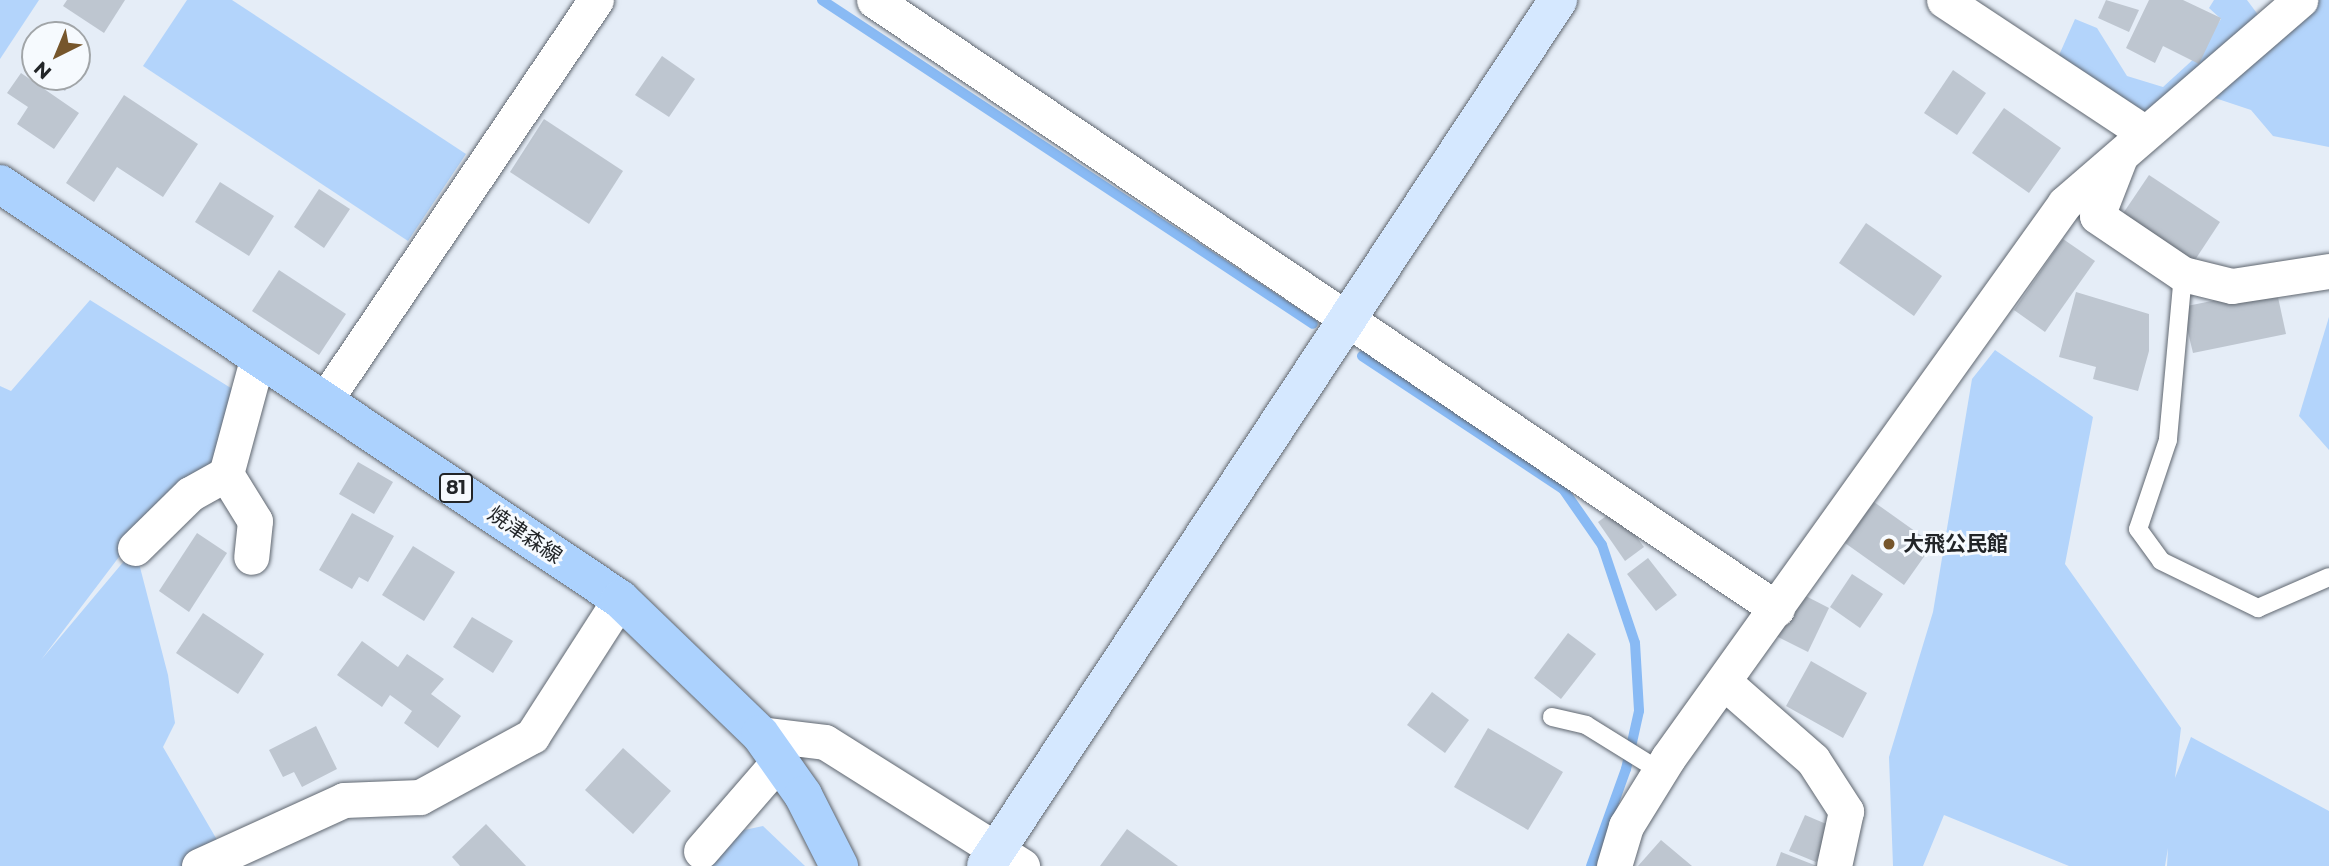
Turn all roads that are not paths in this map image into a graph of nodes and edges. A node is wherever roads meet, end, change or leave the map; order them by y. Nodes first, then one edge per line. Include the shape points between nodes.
1 (596, 0) edge
2 (874, 0) edge
3 (1558, 0) edge
4 (1944, 0) edge
5 (2300, 0) edge
6 (2133, 140) junction
7 (0, 184) edge
8 (2329, 271) edge
9 (2183, 274) junction
10 (1349, 316) junction
11 (258, 356) junction
12 (325, 400) junction
13 (226, 474) junction
14 (135, 548) dead end
15 (251, 557) dead end
16 (2329, 577) edge
17 (620, 599) junction
18 (1777, 609) junction
19 (1724, 682) junction
20 (1552, 717) dead end
21 (770, 747) junction
22 (1653, 767) junction
23 (701, 851) dead end
24 (1002, 861) edge
25 (199, 866) edge
26 (839, 866) edge
27 (1614, 866) edge
28 (1834, 866) edge

1 - 12 street
2 - 10 street
3 - 10 street
4 - 6 street
5 - 6 street
6 - 9 street via 2097,216
6 - 18 street via 2065,203
7 - 11 main road, 焼津森線 / 81
8 - 9 street via 2232,286
9 - 16 lane via 2168,440 2138,529 2161,561 2258,608
10 - 18 street
10 - 24 street
11 - 12 main road, 焼津森線 / 81
11 - 13 street
12 - 17 main road, 焼津森線 / 81
13 - 14 street via 190,494
13 - 15 street via 255,521
17 - 21 main road, 焼津森線 / 81
17 - 25 street via 532,736 420,797 344,800
18 - 19 street
19 - 22 street
19 - 28 street via 1813,760 1846,811
20 - 22 lane via 1586,725
21 - 23 street
21 - 24 street via 825,742
21 - 26 main road, 焼津森線 / 81
22 - 27 street

